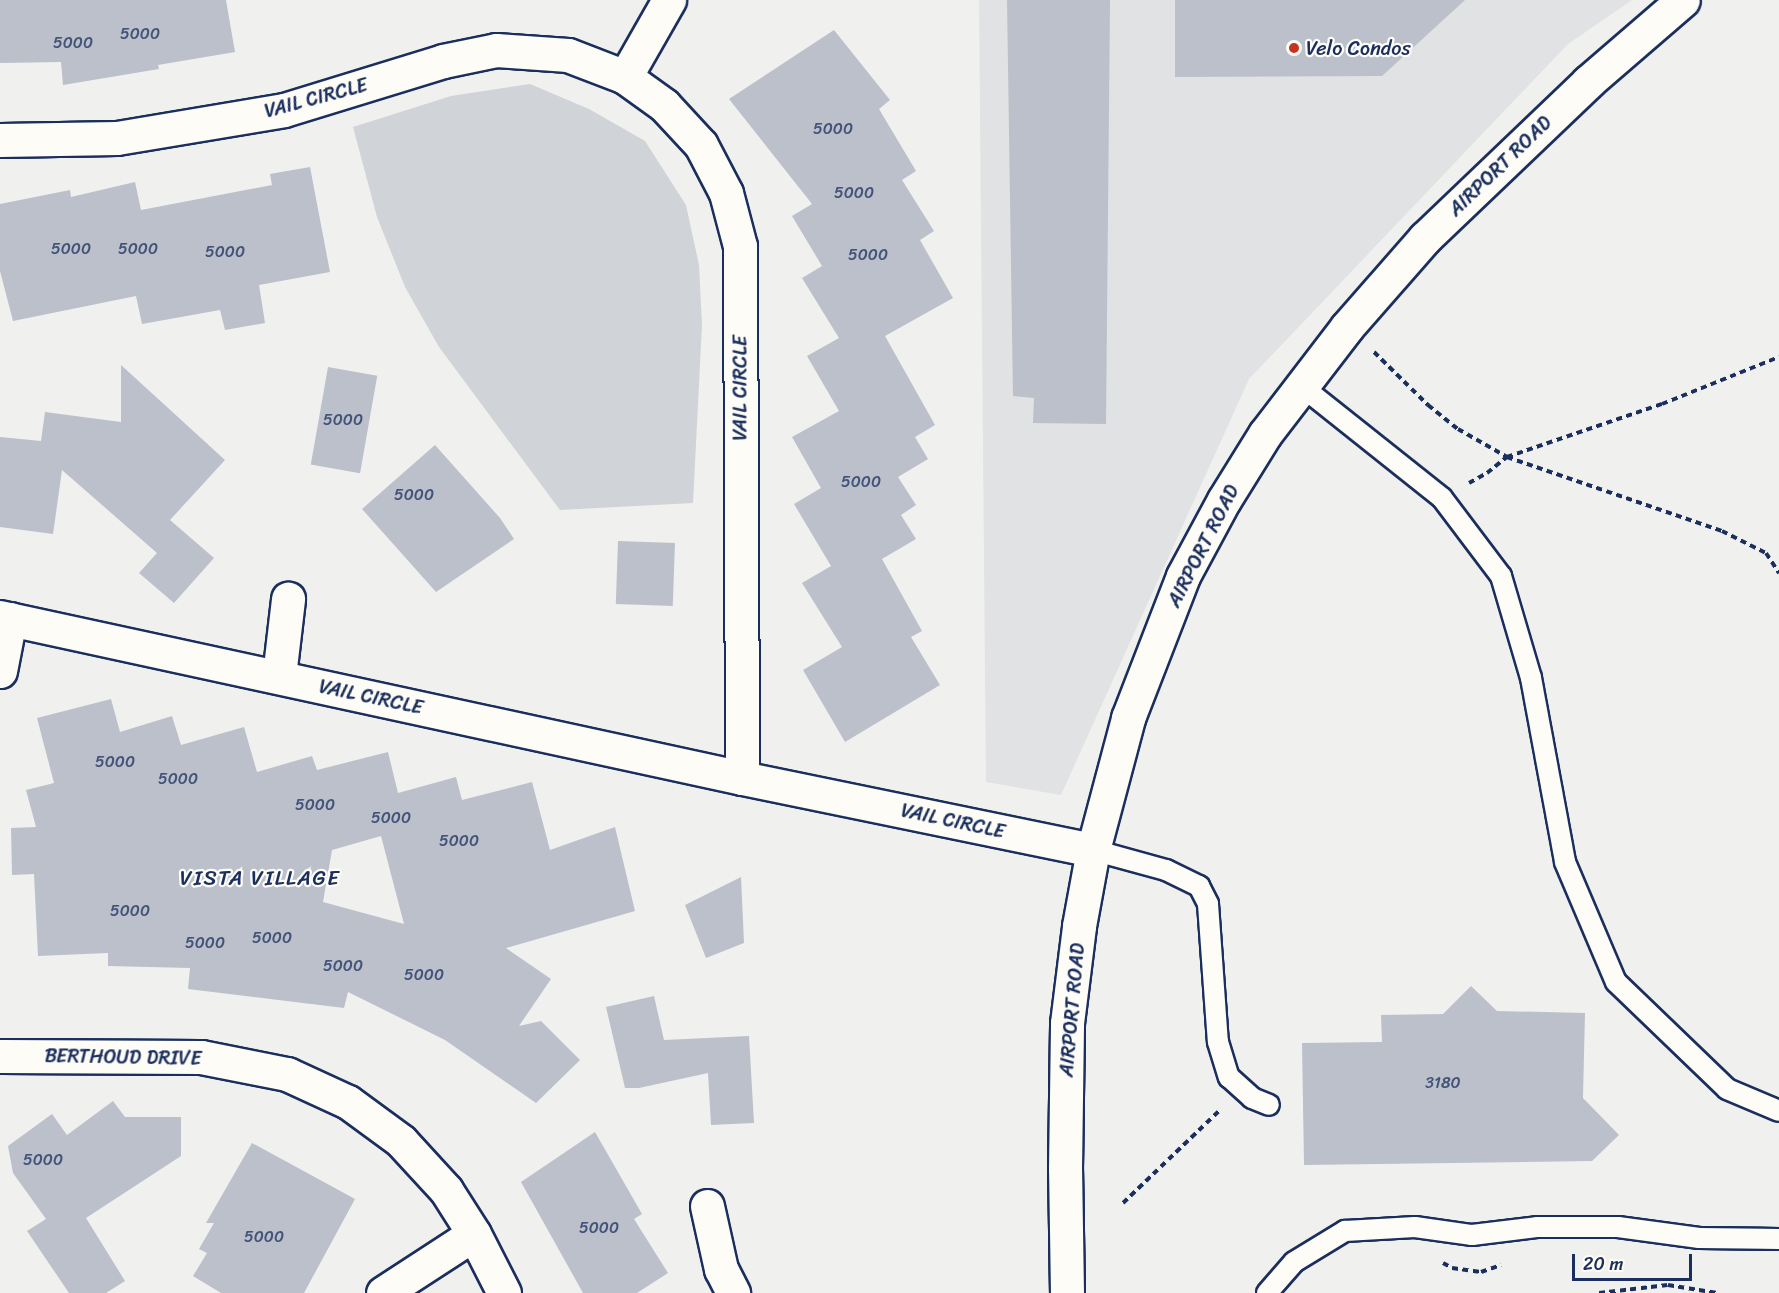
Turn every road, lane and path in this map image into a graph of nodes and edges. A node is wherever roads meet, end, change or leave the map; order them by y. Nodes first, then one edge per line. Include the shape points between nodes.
1 (669, 0) edge
2 (1683, 0) edge
3 (625, 77) junction
4 (0, 140) edge
5 (1347, 327) junction
6 (1779, 357) edge
7 (1300, 385) junction
8 (1507, 457) junction
9 (1442, 498) junction
10 (1779, 573) edge
11 (288, 600) dead end
12 (5, 618) edge
13 (0, 670) edge
14 (279, 676) junction
15 (742, 778) junction
16 (1093, 850) junction
17 (0, 1056) edge
18 (1241, 1088) junction
19 (1269, 1105) dead end
20 (1779, 1111) edge
21 (1123, 1203) dead end
22 (707, 1206) dead end
23 (474, 1234) junction
24 (1779, 1239) edge
25 (383, 1293) edge
26 (504, 1293) edge
27 (732, 1293) edge
28 (1067, 1293) edge
29 (1267, 1293) edge
30 (1599, 1293) edge
31 (1717, 1293) edge

1 - 3 street
2 - 5 street, AIRPORT ROAD via 1588,82 1425,238
3 - 4 street, VAIL CIRCLE via 568,55 496,50 443,61 284,110 117,138
3 - 15 street, VAIL CIRCLE via 664,105 701,145 726,193 740,246
5 - 7 street, AIRPORT ROAD
5 - 8 path via 1428,405 1458,429
6 - 8 path via 1662,404
7 - 9 lane
7 - 16 street, AIRPORT ROAD via 1224,500 1183,576 1128,718
8 - 9 path
8 - 10 path via 1722,531 1766,553
9 - 20 lane via 1501,576 1531,678 1565,862 1616,982 1727,1089
11 - 14 street
12 - 13 street
12 - 14 street, VAIL CIRCLE
14 - 15 street, VAIL CIRCLE
15 - 16 street, VAIL CIRCLE
16 - 18 lane via 1167,870 1199,886 1208,904 1218,1042 1229,1077
16 - 28 street, AIRPORT ROAD via 1067,1023
17 - 23 street, BERTHOUD DRIVE via 201,1057 287,1074 348,1102 401,1141 446,1190
18 - 19 lane
18 - 21 path
22 - 27 street via 721,1269
23 - 25 street
23 - 26 street, BERTHOUD DRIVE
24 - 29 lane via 1699,1238 1618,1227 1537,1227 1472,1235 1415,1227 1346,1231 1294,1262
30 - 31 path via 1668,1286

